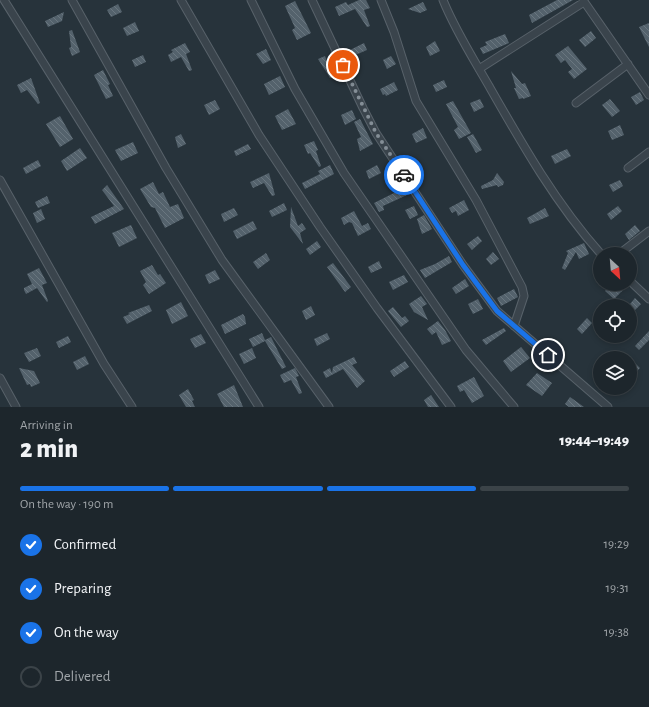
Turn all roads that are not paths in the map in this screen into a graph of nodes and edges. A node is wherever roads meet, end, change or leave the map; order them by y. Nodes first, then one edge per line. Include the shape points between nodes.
1 (4, 0) edge
2 (72, 0) edge
3 (181, 0) edge
4 (251, 0) edge
5 (312, 0) edge
6 (382, 0) edge
7 (443, 0) edge
8 (584, 1) edge
9 (628, 64) junction
10 (479, 69) junction
11 (649, 95) edge
12 (576, 103) dead end
13 (649, 152) edge
14 (628, 168) dead end
15 (0, 180) edge
16 (649, 231) edge
17 (595, 247) edge
18 (628, 247) edge
19 (637, 288) edge
20 (649, 299) edge
21 (514, 326) junction
22 (0, 378) edge
23 (16, 407) edge
24 (132, 407) edge
25 (259, 407) edge
26 (330, 407) edge
27 (451, 407) edge
28 (514, 407) edge
29 (608, 407) edge

1 - 25 street
2 - 26 street via 166,168 222,260
3 - 27 street via 259,135 311,214
4 - 28 street via 295,89 344,173 466,350
5 - 21 street via 376,133 467,270 497,311
6 - 21 street via 416,101 476,200 522,286 524,296
7 - 10 street
8 - 9 street
8 - 10 street
9 - 11 street
9 - 12 street
10 - 17 street via 545,179
13 - 14 street
15 - 24 street via 104,364
16 - 18 street
19 - 20 street
21 - 29 street
22 - 23 street

